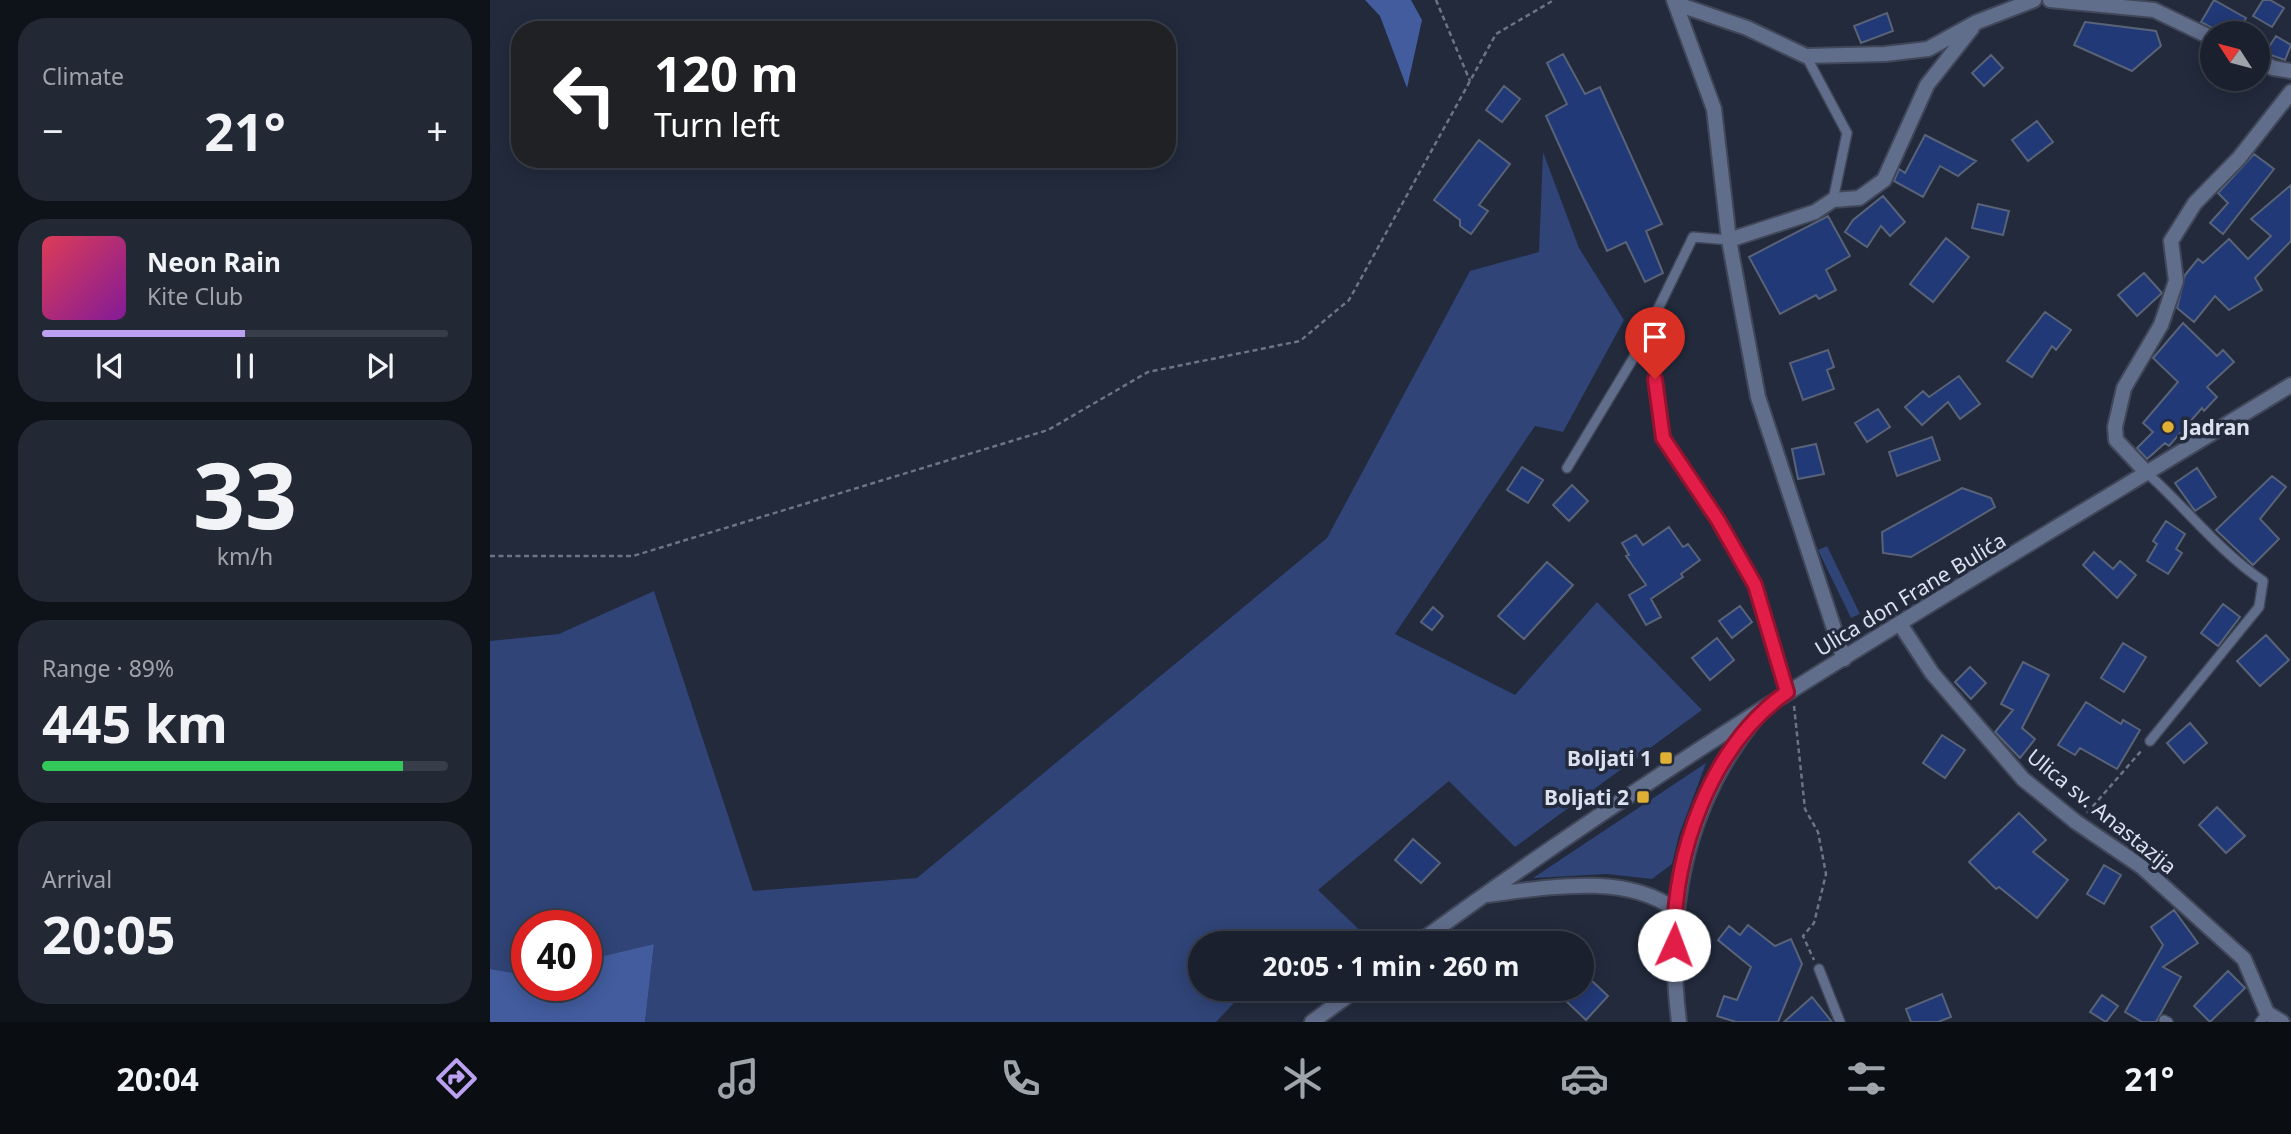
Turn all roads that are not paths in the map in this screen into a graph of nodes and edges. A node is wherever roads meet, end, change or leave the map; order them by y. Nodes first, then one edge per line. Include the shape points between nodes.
1 (2034, 0) edge
2 (2050, 0) edge
3 (1676, 2) edge
4 (2012, 4) edge
5 (1977, 22) junction
6 (2200, 32) edge
7 (1806, 55) junction
8 (2270, 64) edge
9 (2291, 71) edge
10 (2291, 92) edge
11 (1833, 201) junction
12 (1729, 240) junction
13 (1637, 352) junction
14 (2291, 385) edge
15 (1567, 468) dead end
16 (2147, 473) junction
17 (1900, 624) junction
18 (1844, 659) junction
19 (1787, 692) junction
20 (1769, 705) junction
21 (2150, 741) road end
22 (1483, 896) junction
23 (1675, 910) junction
24 (1435, 931) edge
25 (1819, 969) road end
26 (1341, 1001) edge
27 (2263, 1017) edge
28 (1312, 1022) edge
29 (1679, 1022) edge
30 (1840, 1022) edge
31 (2282, 1022) edge

1 - 4 street
2 - 6 street via 2154,10
3 - 7 street
3 - 12 street via 1714,109
4 - 5 street
5 - 7 street via 1928,48 1885,54
5 - 11 street via 1927,85 1884,180 1859,198
7 - 11 lane via 1847,133
8 - 9 street
10 - 16 street via 2195,204 2171,241 2176,281 2161,325 2124,388 2115,426 2116,440
11 - 12 street via 1815,212
12 - 13 lane via 1693,237
12 - 18 street via 1758,397
13 - 15 lane
13 - 19 lane via 1651,362 1660,396 1663,438 1755,585
14 - 16 street, Ulica don Frane Bulića
16 - 17 street, Ulica don Frane Bulića
16 - 21 lane via 2239,564 2263,581 2259,607
17 - 18 street, Ulica don Frane Bulića
17 - 27 street, Ulica sv. Anastazija via 1932,673 2023,779 2142,867 2244,959
18 - 19 street, Ulica don Frane Bulića
19 - 20 street, Ulica don Frane Bulića
20 - 22 street, Ulica don Frane Bulića
20 - 23 street via 1732,750 1706,798 1683,863
22 - 23 street via 1539,888 1599,888 1650,895
22 - 24 street, Ulica don Frane Bulića
23 - 29 street
25 - 30 lane
26 - 28 street
27 - 31 street, Ulica sv. Anastazija

